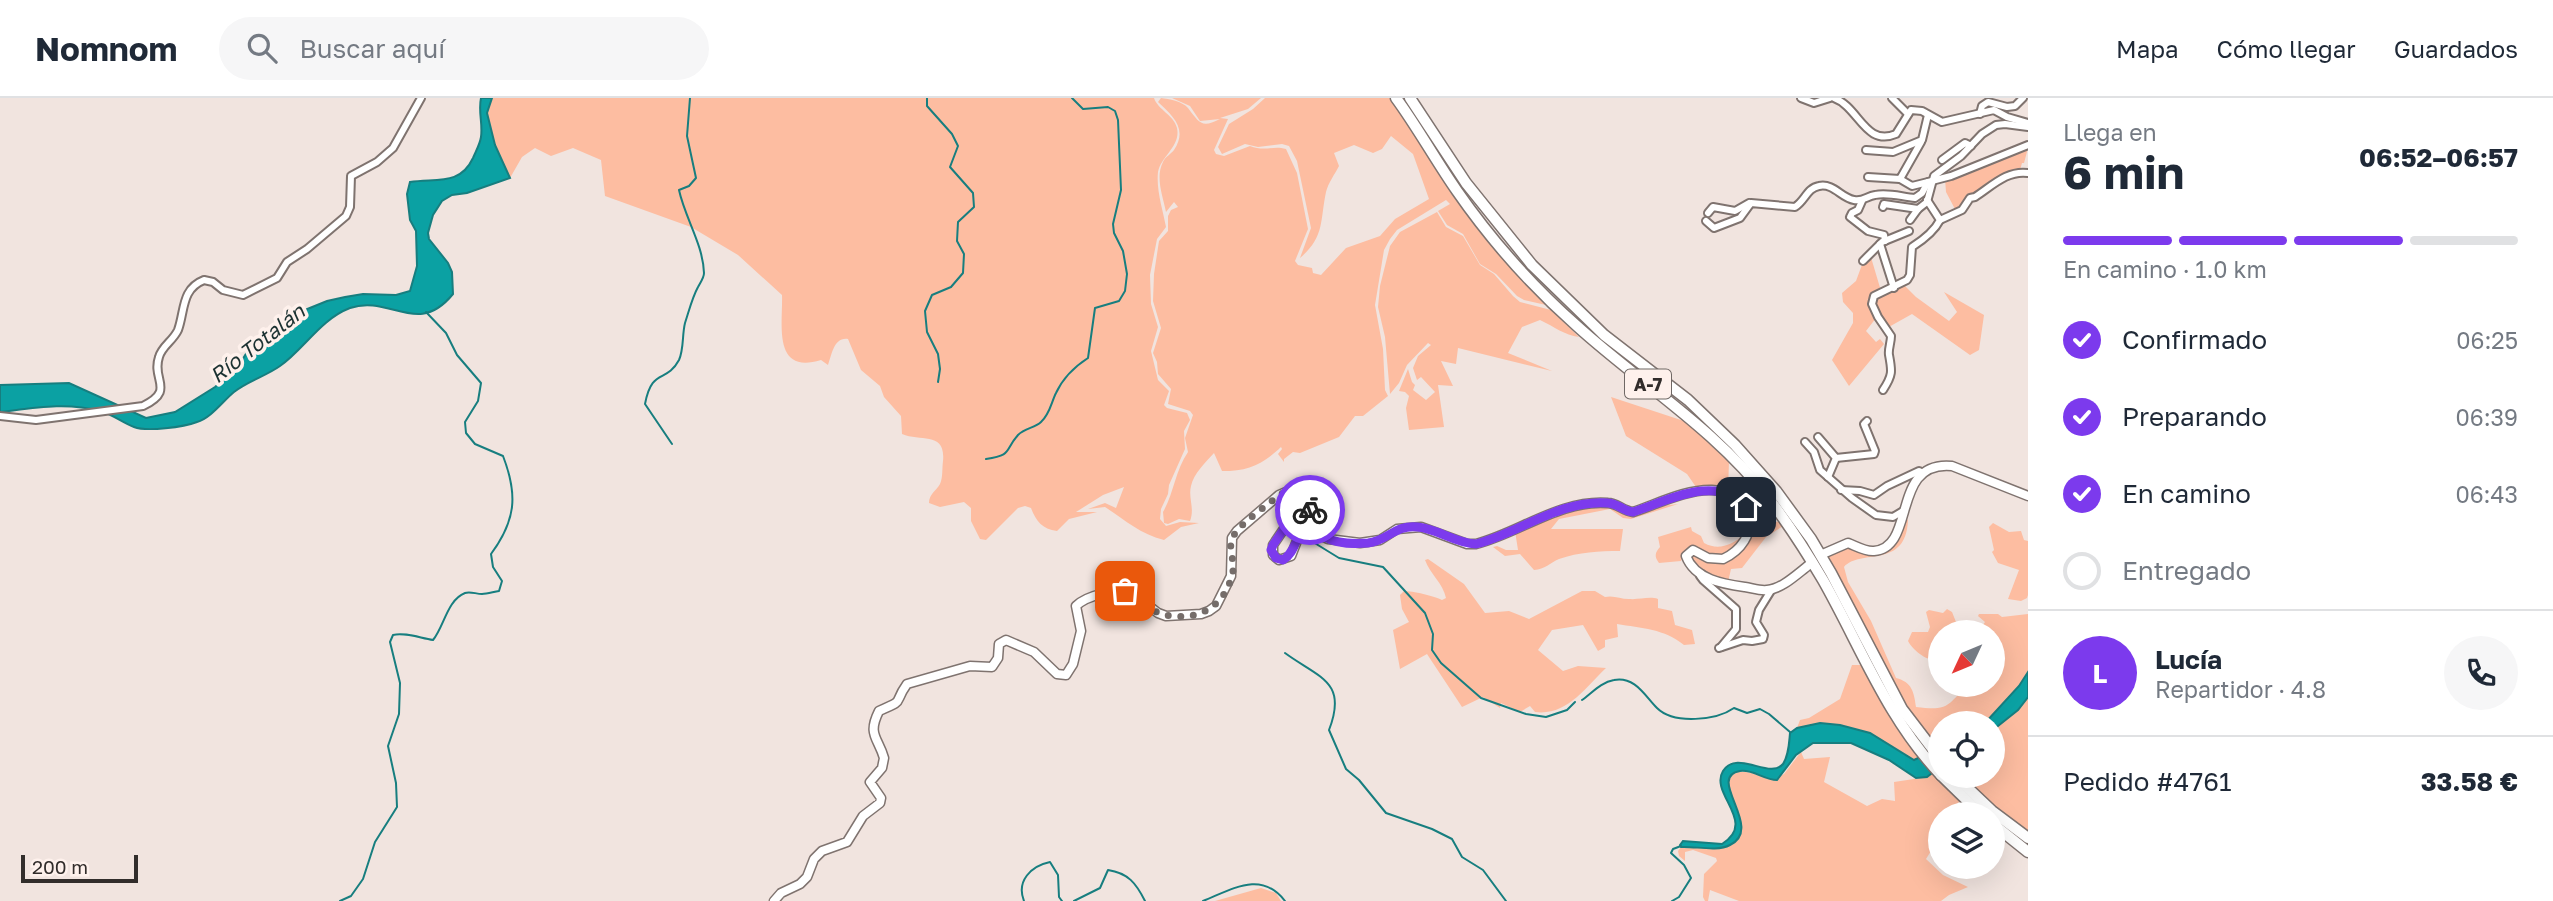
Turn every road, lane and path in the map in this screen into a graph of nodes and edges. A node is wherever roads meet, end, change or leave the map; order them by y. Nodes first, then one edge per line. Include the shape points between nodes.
1 (421, 98) edge
2 (1396, 98) edge
3 (1410, 98) edge
4 (1801, 98) edge
5 (1832, 98) edge
6 (1892, 98) edge
7 (2023, 98) edge
8 (1909, 114) junction
9 (1980, 114) junction
10 (1928, 115) junction
11 (2028, 125) edge
12 (1922, 140) junction
13 (2028, 145) edge
14 (1971, 146) junction
15 (1866, 150) dead end
16 (1942, 160) dead end
17 (2028, 173) edge
18 (1868, 177) dead end
19 (1899, 178) junction
20 (1930, 182) junction
21 (1927, 200) junction
22 (1862, 201) junction
23 (1751, 203) junction
24 (1883, 207) dead end
25 (1918, 209) junction
26 (1708, 213) dead end
27 (1940, 219) junction
28 (1910, 220) dead end
29 (1706, 221) dead end
30 (1909, 230) dead end
31 (1883, 243) junction
32 (1863, 261) dead end
33 (1894, 288) junction
34 (1883, 390) dead end
35 (0, 416) edge
36 (1867, 421) dead end
37 (1818, 436) dead end
38 (1805, 442) dead end
39 (1836, 458) junction
40 (1926, 471) junction
41 (1828, 477) junction
42 (1841, 490) junction
43 (2028, 496) edge
44 (1903, 511) junction
45 (1825, 552) dead end
46 (1809, 565) dead end
47 (1702, 573) junction
48 (1772, 589) junction
49 (1882, 684) junction
50 (1928, 743) edge
51 (1928, 760) edge
52 (1958, 788) edge
53 (1962, 788) edge
54 (1965, 793) junction
55 (1972, 802) edge
56 (2005, 834) edge
57 (2028, 838) edge
58 (2028, 852) edge
59 (774, 901) edge

1 - 35 street via 393,148 351,176 351,207 346,216 287,262 277,278 243,295 204,280 191,288 178,330 158,360 162,388 156,400 143,407 36,420
2 - 49 highway, A-7 via 1458,192 1529,279 1577,327 1679,408 1769,499 1823,579
3 - 49 highway, A-7 via 1472,191 1532,265 1604,335 1688,400 1776,491 1831,573
4 - 5 street via 1814,103
5 - 8 street via 1854,111 1869,132 1879,136 1896,134
6 - 8 street
7 - 9 street via 2007,107 1988,102
8 - 10 street via 1917,109
9 - 10 street via 1942,122
9 - 11 street via 1994,110
10 - 12 street
11 - 14 street via 1996,125
12 - 15 street via 1893,152
12 - 19 street
13 - 20 street
14 - 16 street via 1965,143
14 - 20 street
17 - 27 street via 2009,174 1970,198 1962,210
18 - 19 street
19 - 20 street via 1912,186
20 - 21 street
20 - 22 street via 1915,198 1887,194
21 - 25 street
21 - 27 street
22 - 23 street via 1851,200 1827,185 1809,191 1795,207
22 - 31 street via 1850,216 1868,231 1884,235
23 - 26 street via 1735,211 1713,207
23 - 29 street via 1740,218 1714,228
24 - 25 street
25 - 28 street
27 - 33 street via 1926,238 1912,247 1910,275
30 - 31 street
31 - 32 street
31 - 33 street
33 - 34 street via 1874,296 1872,304 1891,336 1888,351 1893,365
36 - 39 street via 1864,424 1874,454
37 - 39 street
38 - 41 street via 1814,452 1819,470
39 - 41 street
40 - 42 street via 1874,495
40 - 43 main road via 1952,466
40 - 44 main road via 1909,493
41 - 42 street
42 - 44 street via 1876,515 1893,517
44 - 45 main road via 1900,529 1878,551 1848,543
46 - 48 main road
47 - 48 main road via 1728,586
47 - 48 street via 1703,580 1732,604 1737,615 1736,629 1719,648 1743,639 1763,639 1756,622
47 - 59 main road via 1688,562 1688,552 1723,559 1746,541 1750,532 1746,507 1725,492 1702,490 1633,512 1609,503 1579,506 1476,544 1421,527 1406,526 1380,540 1360,543 1328,539 1306,528 1291,555 1283,560 1271,550 1293,513 1298,508 1325,516 1334,509 1324,493 1286,492 1237,531 1231,547 1231,576 1209,611 1166,616 1131,592 1110,593 1076,606 1081,631 1066,675 1057,674 1034,652 1006,640 999,644 992,667 970,666 907,684 898,702 878,711 873,728 884,758 870,782 880,803 863,816 848,842 821,851 807,877
49 - 50 highway, A-7
49 - 51 highway, A-7
52 - 54 highway, A-7
53 - 54 highway, A-7
54 - 55 highway, A-7
54 - 57 highway, A-7
56 - 58 highway

